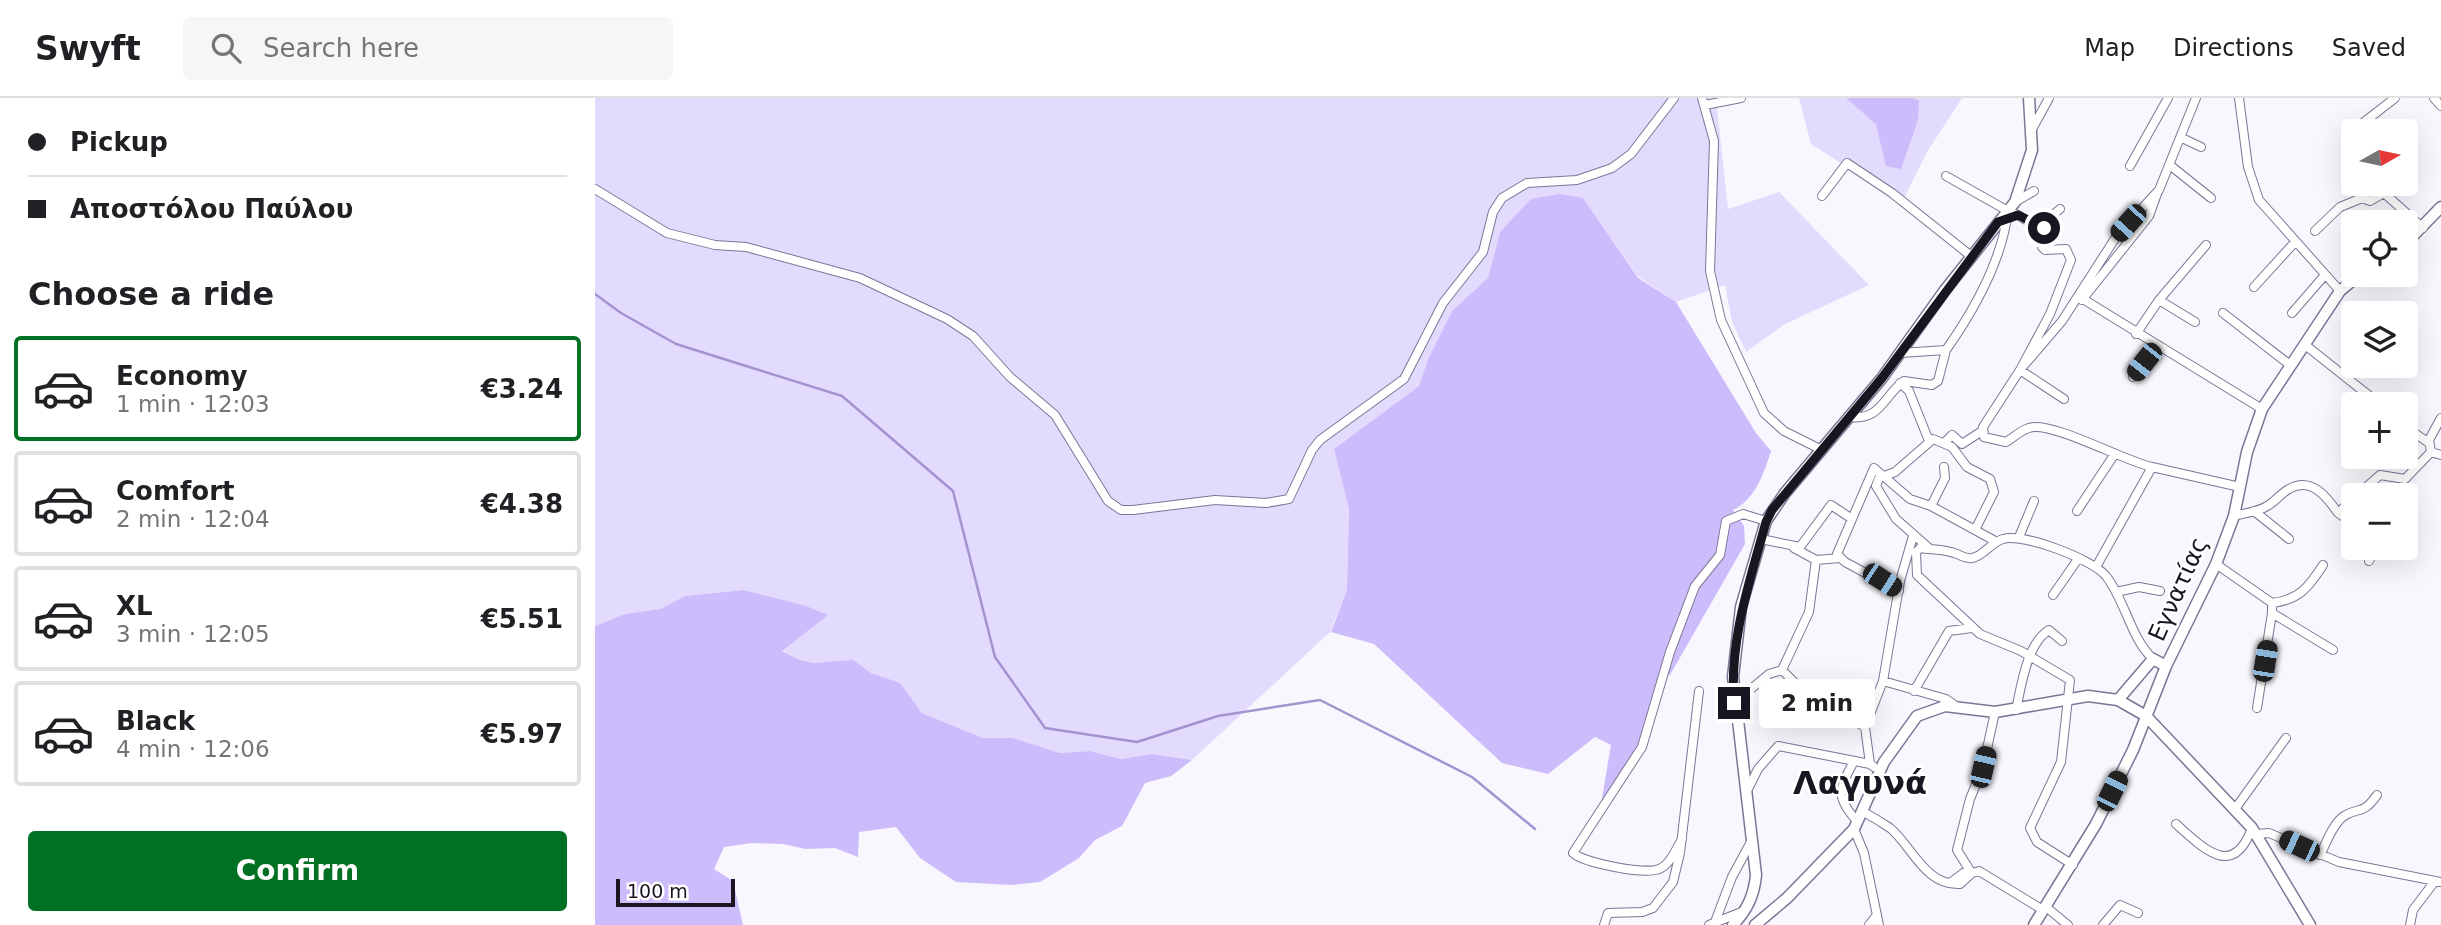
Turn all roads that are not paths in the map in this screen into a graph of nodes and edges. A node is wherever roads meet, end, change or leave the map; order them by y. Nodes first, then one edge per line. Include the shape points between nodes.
1 (1674, 98) edge
2 (1741, 98) edge
3 (2029, 98) edge
4 (2049, 98) edge
5 (2168, 98) edge
6 (2196, 98) edge
7 (2239, 98) edge
8 (2395, 98) edge
9 (2434, 98) edge
10 (1703, 101) edge
11 (2441, 106) edge
12 (2368, 119) edge
13 (2032, 131) junction
14 (2182, 138) junction
15 (2201, 147) dead end
16 (2130, 166) dead end
17 (2171, 166) junction
18 (1946, 176) dead end
19 (595, 188) edge
20 (2159, 190) junction
21 (2034, 191) dead end
22 (1822, 196) dead end
23 (2211, 198) dead end
24 (2441, 207) edge
25 (2060, 209) dead end
26 (2007, 214) junction
27 (2039, 224) junction
28 (2423, 228) junction
29 (2315, 231) dead end
30 (2418, 232) edge
31 (2295, 242) junction
32 (2206, 245) dead end
33 (1971, 256) junction
34 (2325, 275) junction
35 (2254, 287) dead end
36 (2345, 287) edge
37 (2340, 291) junction
38 (2083, 299) junction
39 (2159, 300) junction
40 (2071, 307) junction
41 (2223, 313) dead end
42 (2292, 313) dead end
43 (2195, 322) dead end
44 (2136, 334) junction
45 (2304, 344) junction
46 (2156, 347) junction
47 (1946, 350) junction
48 (1900, 353) junction
49 (2290, 365) junction
50 (2020, 370) junction
51 (2133, 377) dead end
52 (1901, 383) junction
53 (2364, 392) edge
54 (2064, 399) dead end
55 (2262, 409) junction
56 (1850, 417) junction
57 (2441, 418) edge
58 (1982, 432) junction
59 (2418, 437) edge
60 (1929, 441) junction
61 (1944, 443) junction
62 (1962, 444) junction
63 (2430, 447) junction
64 (1822, 450) junction
65 (2114, 455) junction
66 (2441, 455) edge
67 (1960, 457) junction
68 (1944, 467) dead end
69 (2152, 467) junction
70 (1887, 477) junction
71 (2371, 483) edge
72 (2239, 487) junction
73 (2034, 501) dead end
74 (1931, 506) junction
75 (2341, 510) edge
76 (2077, 511) dead end
77 (2253, 511) junction
78 (2338, 513) junction
79 (2341, 515) edge
80 (2234, 516) junction
81 (1852, 519) junction
82 (1766, 522) junction
83 (1975, 530) junction
84 (1913, 537) junction
85 (2019, 537) junction
86 (2289, 538) dead end
87 (1761, 539) junction
88 (1995, 541) junction
89 (1794, 548) junction
90 (1931, 550) junction
91 (1840, 558) junction
92 (2078, 559) junction
93 (1816, 561) junction
94 (2216, 564) junction
95 (2323, 565) dead end
96 (2096, 567) junction
97 (1904, 568) junction
98 (1917, 575) junction
99 (1899, 591) junction
100 (2160, 591) dead end
101 (2116, 592) junction
102 (2053, 594) dead end
103 (2272, 603) junction
104 (2272, 613) junction
105 (1972, 628) junction
106 (2062, 641) dead end
107 (2333, 650) dead end
108 (2031, 657) junction
109 (2153, 659) junction
110 (2166, 666) junction
111 (1782, 670) junction
112 (1883, 681) junction
113 (1699, 691) dead end
114 (1914, 691) junction
115 (2066, 698) junction
116 (2118, 700) junction
117 (1734, 703) junction
118 (1956, 706) junction
119 (2257, 708) dead end
120 (2016, 710) junction
121 (1995, 712) junction
122 (2146, 716) junction
123 (1865, 727) junction
124 (2286, 738) dead end
125 (1854, 761) junction
126 (1875, 767) junction
127 (1748, 789) junction
128 (2377, 795) dead end
129 (2235, 809) junction
130 (1857, 820) junction
131 (2176, 824) dead end
132 (2254, 831) junction
133 (1682, 839) junction
134 (1752, 840) junction
135 (2320, 855) junction
136 (2073, 865) junction
137 (1970, 871) junction
138 (2438, 882) edge
139 (2045, 908) junction
140 (1747, 910) junction
141 (2138, 913) dead end
142 (1877, 921) edge
143 (1712, 923) edge
144 (1604, 925) edge
145 (1733, 925) edge
146 (1755, 925) edge
147 (1869, 925) edge
148 (2034, 925) edge
149 (2069, 925) edge
150 (2102, 925) edge
151 (2310, 925) edge
152 (2410, 925) edge

1 - 19 street via 1631,154 1612,169 1577,180 1527,183 1502,198 1493,212 1483,252 1443,303 1404,379 1320,440 1289,499 1266,503 1215,500 1121,510 1108,501 1055,415 972,336 947,319 848,274 746,247 667,233
2 - 10 street
3 - 13 street
4 - 13 street
5 - 16 street
6 - 14 street
7 - 31 street via 2252,187
8 - 12 street
9 - 11 street
10 - 64 street via 1715,154 1710,271 1721,320 1764,413 1784,431
13 - 26 street via 2028,167
14 - 15 street
14 - 17 street
17 - 20 street
17 - 23 street
18 - 26 street
20 - 38 street via 2149,216
20 - 40 street via 2116,237
21 - 26 street
22 - 33 street via 1847,163
24 - 28 street
25 - 27 street
26 - 27 street
26 - 33 street
26 - 47 street via 2003,239 1983,287
27 - 50 street via 2044,228 2042,247 2066,249 2071,260 2050,314
28 - 29 street via 2384,193 2340,207
28 - 30 street
31 - 34 street
31 - 35 street
32 - 39 street
33 - 48 street
34 - 37 street
34 - 42 street
36 - 37 street, Εγνατίας
37 - 45 street, Εγνατίας
38 - 40 street
38 - 44 street
39 - 43 street
39 - 44 street
40 - 50 street
41 - 49 street
44 - 46 street
45 - 49 street, Εγνατίας
45 - 53 street
46 - 51 street
46 - 55 street
47 - 48 street
47 - 52 street via 1938,382
48 - 56 street
49 - 55 street, Εγνατίας
50 - 54 street
50 - 58 street
52 - 56 street via 1878,411
52 - 60 street via 1909,391
55 - 72 street, Εγνατίας
56 - 64 street
57 - 63 street
58 - 62 street
58 - 65 street via 1990,441 2006,442 2029,428 2049,428
59 - 63 street
60 - 61 street
60 - 70 street
61 - 62 street via 1952,435
61 - 67 street
62 - 67 street via 1968,448
63 - 66 street
63 - 71 street via 2405,478 2380,475
64 - 82 street
65 - 69 street
65 - 76 street
67 - 83 street via 1967,467 1990,479 1994,492
68 - 74 street via 1945,478
69 - 72 street
69 - 96 street
70 - 74 street via 1910,499
70 - 81 street via 1874,468
70 - 84 street via 1876,481 1879,493
72 - 80 street, Εγνατίας
73 - 85 street
74 - 83 street
75 - 78 street
77 - 78 street via 2268,506 2291,487 2310,484
77 - 80 street
77 - 86 street
78 - 79 street
80 - 94 street, Εγνατίας
81 - 89 street via 1831,505 1807,541
81 - 91 street via 1839,547
82 - 87 street
82 - 133 street via 1743,514 1726,521 1720,555 1695,586 1641,747 1573,853 1613,866 1652,871 1667,863
83 - 88 street
84 - 90 street
84 - 97 street
85 - 88 street
85 - 92 street
87 - 89 street
87 - 117 street via 1741,607
88 - 90 street via 1976,557
89 - 93 street
90 - 98 street via 1916,552
91 - 93 street
91 - 99 street
92 - 96 street
92 - 102 street
93 - 111 street via 1809,612
94 - 103 street
94 - 110 street, Εγνατίας
95 - 103 street via 2302,593
96 - 101 street
97 - 98 street
97 - 99 street
98 - 105 street
99 - 112 street
100 - 101 street via 2139,587
101 - 109 street via 2140,646
103 - 104 street
104 - 107 street
104 - 119 street
105 - 108 street
105 - 114 street via 1949,631
106 - 108 street via 2052,631 2044,632
108 - 115 street via 2070,680
108 - 120 street
109 - 110 street
109 - 116 street
110 - 122 street, Εγνατίας
111 - 117 street via 1769,674
111 - 123 street via 1803,691
112 - 114 street
112 - 123 street
113 - 133 street
114 - 118 street
115 - 116 street
115 - 120 street
115 - 136 street via 2061,762 2030,828 2037,842
116 - 122 street
117 - 127 street
118 - 121 street
118 - 126 street via 1917,716
120 - 121 street
121 - 137 street via 1957,850
122 - 129 street
122 - 136 street, Εγνατίας
123 - 126 street
124 - 129 street
125 - 126 street
125 - 127 street via 1777,746
125 - 130 street via 1840,787 1841,797
126 - 130 street
127 - 134 street
128 - 135 street via 2366,809 2340,819
129 - 132 street
130 - 137 street via 1889,828 1917,863 1950,883 1960,884
130 - 142 street
130 - 146 street via 1787,898
131 - 132 street via 2210,853 2222,857 2246,845
132 - 135 street
132 - 151 street
133 - 144 street via 1673,882 1662,900 1642,912 1606,914
134 - 140 street via 1755,889
134 - 143 street
135 - 138 street
136 - 139 street, Εγνατίας
137 - 139 street via 1985,873
138 - 152 street via 2413,911
139 - 148 street, Εγνατίας
139 - 149 street
140 - 143 street
140 - 145 street
141 - 150 street via 2120,905
142 - 147 street

